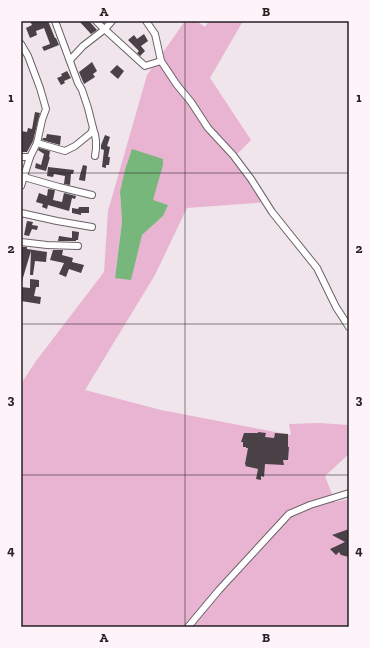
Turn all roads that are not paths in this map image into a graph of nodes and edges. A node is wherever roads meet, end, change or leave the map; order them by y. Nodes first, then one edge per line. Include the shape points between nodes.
1 (55, 21) edge
2 (96, 21) edge
3 (112, 21) edge
4 (146, 21) edge
5 (105, 29) junction
6 (21, 44) edge
7 (70, 60) junction
8 (161, 61) junction
9 (93, 128) junction
10 (37, 143) junction
11 (96, 156) dead end
12 (21, 157) edge
13 (30, 158) junction
14 (24, 177) junction
15 (21, 186) edge
16 (92, 195) dead end
17 (21, 213) edge
18 (92, 227) dead end
19 (21, 242) edge
20 (78, 246) dead end
21 (349, 327) edge
22 (349, 493) edge
23 (188, 627) edge

1 - 7 street
2 - 5 street
3 - 5 street
4 - 8 street via 155,34
5 - 7 street
5 - 8 street via 145,66
6 - 10 street via 28,56 46,110
7 - 9 street
8 - 21 street via 208,128 233,155 272,212 317,268 336,308
9 - 10 street via 91,133 75,146 64,151
9 - 11 street via 97,144
10 - 13 street
12 - 13 street
13 - 14 street
14 - 15 street
14 - 16 street
17 - 18 street
19 - 20 street
22 - 23 street via 289,514

